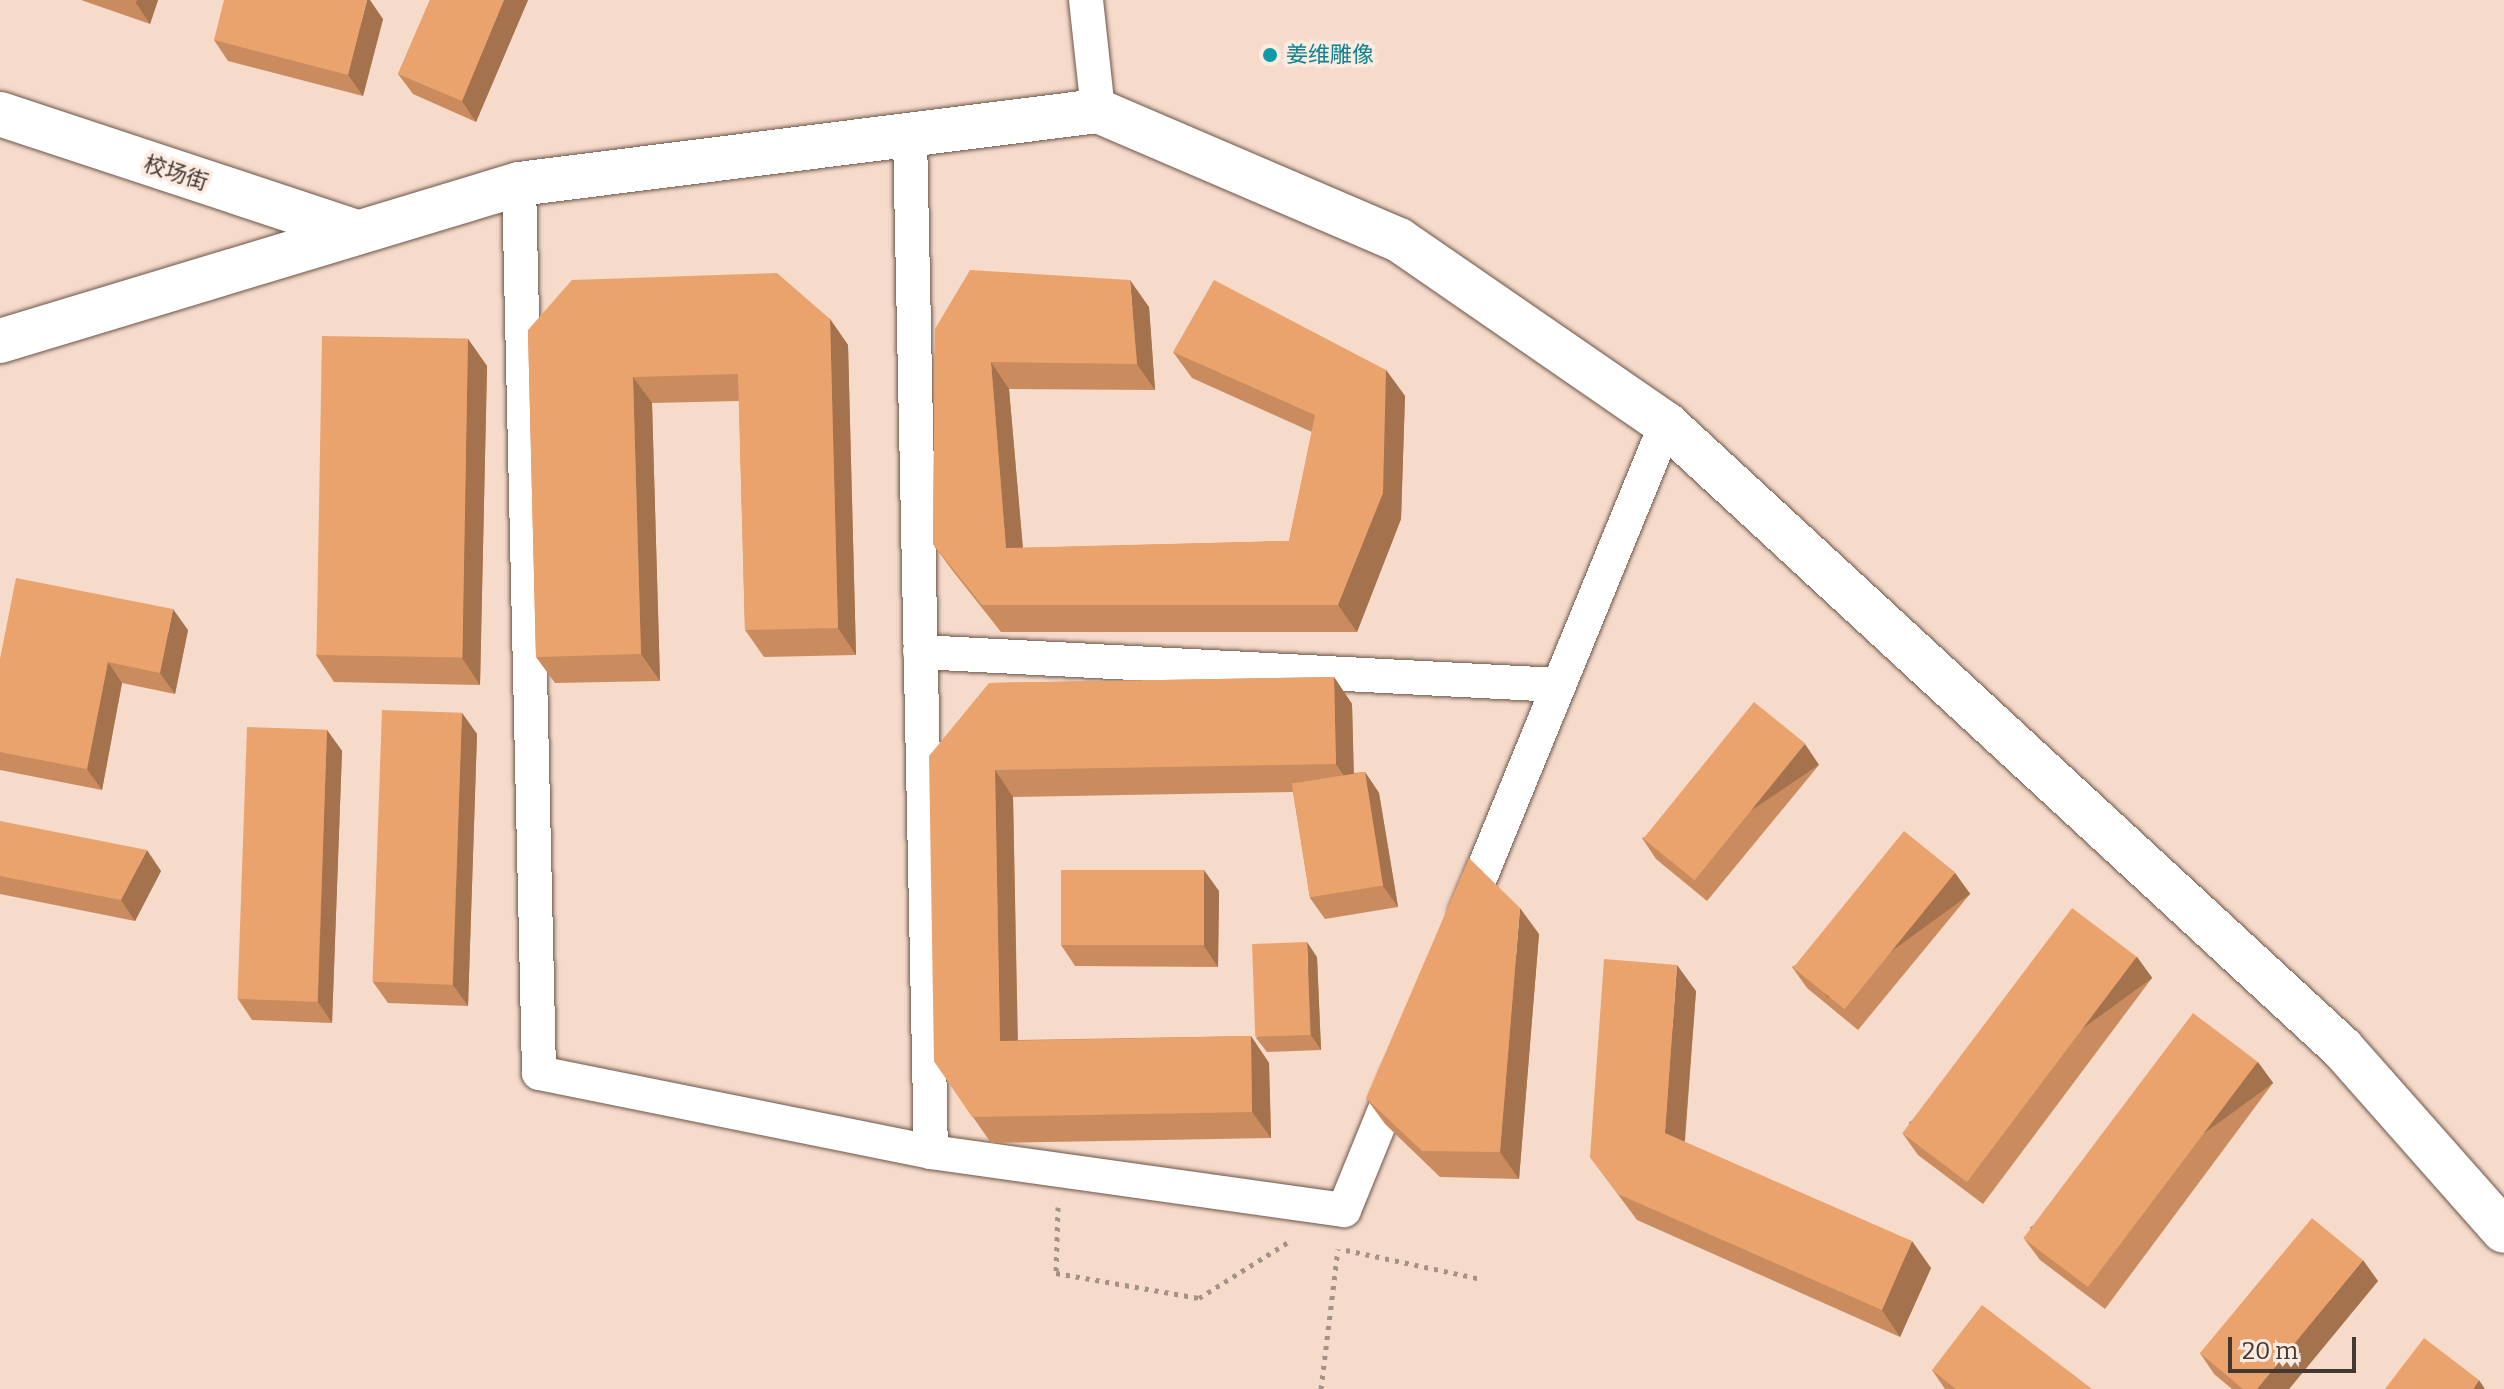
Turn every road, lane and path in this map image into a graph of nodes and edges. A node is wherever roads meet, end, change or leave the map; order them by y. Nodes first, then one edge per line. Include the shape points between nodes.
1 (1086, 0) edge
2 (1098, 111) junction
3 (0, 114) edge
4 (910, 135) junction
5 (519, 184) junction
6 (353, 231) junction
7 (0, 341) edge
8 (1666, 424) junction
9 (920, 652) junction
10 (1559, 685) junction
11 (1452, 947) edge
12 (1410, 1050) edge
13 (931, 1152) junction
14 (1059, 1170) junction
15 (2504, 1231) edge
16 (1293, 1239) dead end
17 (1323, 1246) dead end
18 (1338, 1249) junction
19 (1481, 1279) dead end
20 (1321, 1389) edge

1 - 2 street
2 - 4 street
2 - 8 street via 1399,240
3 - 6 street, 校场街
4 - 5 street
4 - 9 street
5 - 6 street
5 - 13 street via 539,1073
6 - 7 street
8 - 10 street
8 - 15 street via 2342,1048
9 - 10 street
9 - 13 street
10 - 11 street
12 - 14 street via 1344,1210
13 - 14 street
14 - 16 path via 1056,1273 1199,1298
17 - 18 path
18 - 19 path
18 - 20 path

